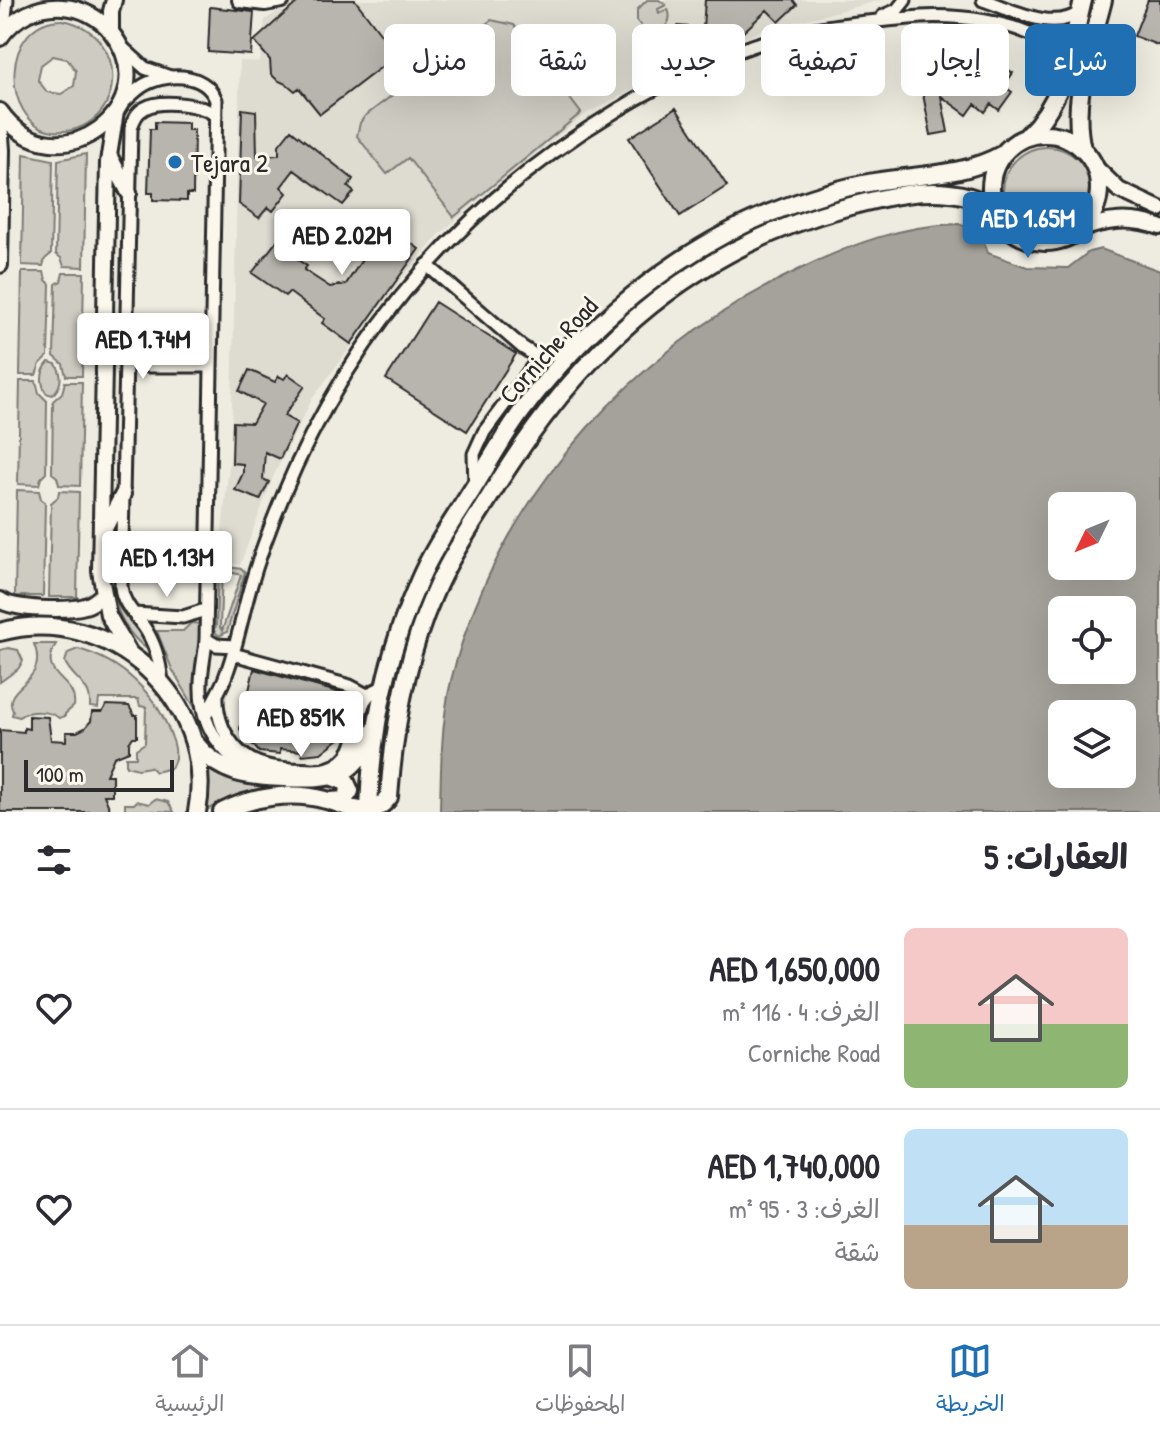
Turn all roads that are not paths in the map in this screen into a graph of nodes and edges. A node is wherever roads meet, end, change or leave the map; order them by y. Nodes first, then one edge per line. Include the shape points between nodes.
1 (7, 0) edge
2 (37, 0) edge
3 (114, 0) edge
4 (240, 0) edge
5 (282, 0) edge
6 (983, 0) edge
7 (1103, 0) edge
8 (905, 1) edge
9 (1082, 6) edge
10 (26, 14) junction
11 (919, 16) junction
12 (867, 22) junction
13 (1025, 33) edge
14 (2, 36) edge
15 (114, 36) junction
16 (174, 78) junction
17 (1056, 96) edge
18 (118, 109) junction
19 (0, 111) edge
20 (216, 116) junction
21 (0, 123) edge
22 (1026, 137) junction
23 (1082, 149) junction
24 (1, 152) edge
25 (1003, 154) junction
26 (109, 155) junction
27 (1095, 167) junction
28 (129, 193) junction
29 (995, 209) junction
30 (1160, 209) edge
31 (1160, 227) edge
32 (1078, 231) junction
33 (0, 265) edge
34 (427, 265) junction
35 (599, 325) junction
36 (522, 347) junction
37 (126, 352) junction
38 (547, 357) junction
39 (147, 366) junction
40 (210, 366) junction
41 (530, 371) junction
42 (125, 380) junction
43 (475, 485) junction
44 (123, 494) junction
45 (101, 538) junction
46 (102, 595) junction
47 (0, 600) edge
48 (205, 610) junction
49 (134, 614) junction
50 (0, 632) edge
51 (206, 639) junction
52 (234, 650) junction
53 (129, 653) junction
54 (162, 682) junction
55 (384, 688) junction
56 (217, 692) junction
57 (367, 695) junction
58 (380, 708) junction
59 (400, 712) junction
60 (205, 717) junction
61 (194, 742) junction
62 (333, 777) junction
63 (269, 778) junction
64 (272, 797) junction
65 (332, 801) junction
66 (389, 804) edge
67 (369, 811) edge
68 (197, 812) edge
69 (222, 812) edge
70 (242, 812) edge

1 - 14 street
2 - 10 street
3 - 15 street
4 - 5 street
6 - 9 street via 1050,21 1067,20
7 - 23 main road via 1078,98
8 - 11 street
8 - 12 street via 892,13
10 - 14 street
10 - 15 street via 73,8 91,15
11 - 12 street
11 - 13 street via 967,19
12 - 34 street via 771,40 631,102 508,186
15 - 16 street via 145,68
15 - 18 street via 127,78
16 - 18 street via 143,86
16 - 20 street via 195,78 207,85 216,100
17 - 22 main road
18 - 19 street via 94,134 55,144 26,136
18 - 26 street
20 - 28 street via 195,106 158,104 142,109 131,129
20 - 40 street
21 - 24 street
22 - 23 main road via 1059,136
22 - 25 main road
23 - 27 main road
24 - 33 street
25 - 29 main road via 991,185
25 - 35 main road, Corniche Road via 972,168 875,182 765,215 662,274
26 - 28 street
26 - 45 street
27 - 30 street via 1119,190
27 - 32 main road via 1097,206
28 - 37 street
29 - 32 main road via 1010,229 1031,241 1056,241
29 - 59 main road, Corniche Road via 972,196 949,192 826,213 721,258 629,322 536,423 459,546 433,596
31 - 32 street via 1110,220
34 - 36 street
34 - 52 street via 361,351 298,463 261,553
35 - 38 street
35 - 43 main road, Corniche Road via 522,411
36 - 38 street
36 - 41 street
37 - 39 street
37 - 42 street
38 - 41 street
39 - 40 street
39 - 42 street
40 - 48 street
41 - 43 street via 480,439 474,454
42 - 44 street
43 - 55 main road, Corniche Road via 420,579
44 - 45 street
44 - 49 street via 121,587
45 - 46 street
46 - 47 street via 75,608 16,607
46 - 53 street
48 - 49 street via 183,617
48 - 51 street
49 - 54 street via 154,646
50 - 53 main road via 32,626 71,629
51 - 52 street
51 - 60 street via 201,691
52 - 56 street
52 - 57 street
53 - 54 main road
54 - 61 main road
55 - 57 street
55 - 58 main road, Corniche Road
56 - 57 street via 222,727 244,754 267,766 312,770 336,765 349,753
56 - 60 street
58 - 59 main road
58 - 62 main road via 359,758
58 - 67 main road, Corniche Road
59 - 66 main road, Corniche Road
60 - 63 street via 229,755
61 - 63 main road via 222,768
61 - 68 main road
62 - 63 main road
62 - 65 main road via 346,782 350,791 344,800
64 - 65 main road
64 - 69 main road
64 - 70 street
65 - 67 main road
66 - 67 main road

